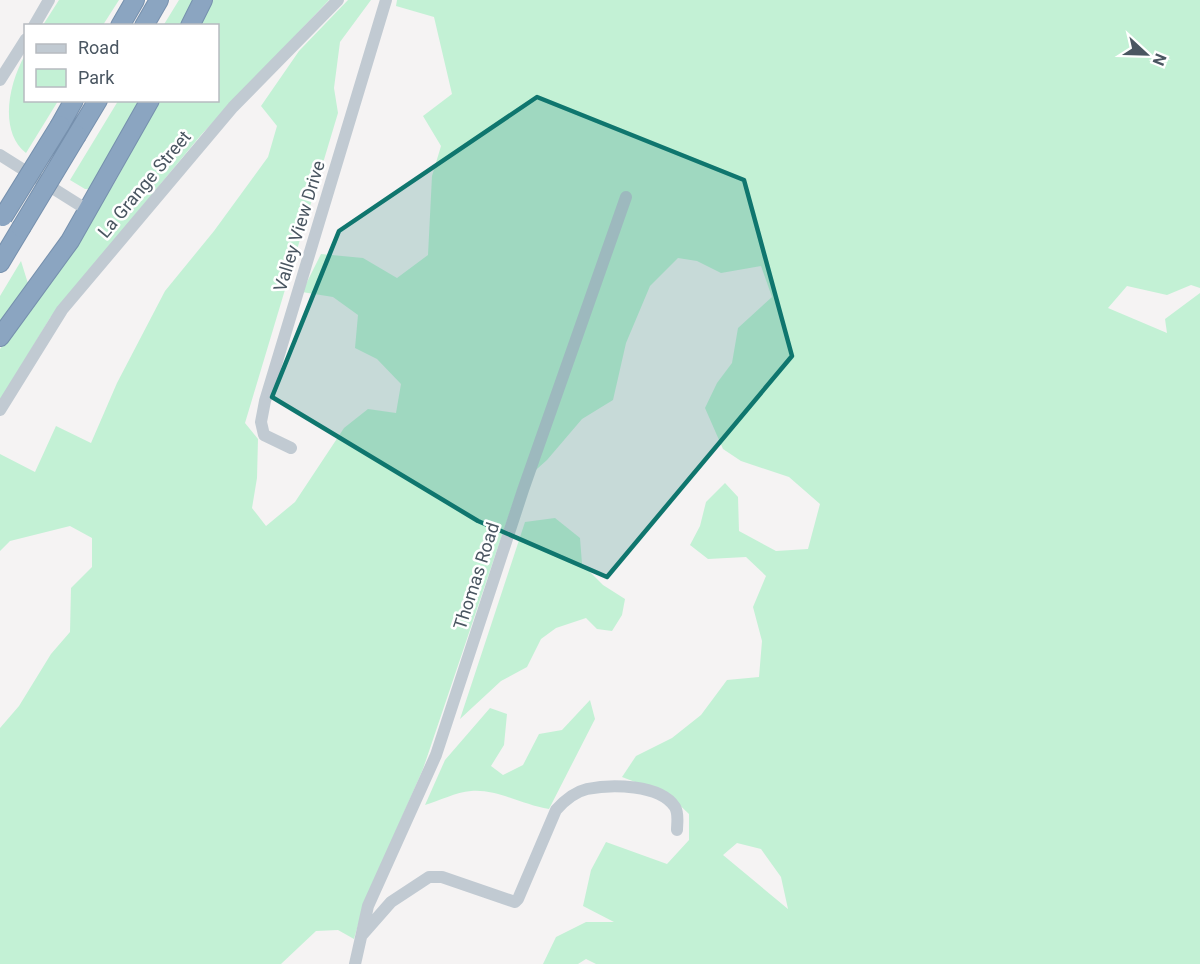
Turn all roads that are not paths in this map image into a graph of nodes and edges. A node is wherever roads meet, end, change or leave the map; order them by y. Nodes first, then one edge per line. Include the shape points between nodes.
1 (49, 0) edge
2 (135, 0) edge
3 (159, 0) edge
4 (203, 0) edge
5 (338, 0) edge
6 (386, 0) edge
7 (35, 24) edge
8 (121, 24) edge
9 (145, 24) edge
10 (191, 24) edge
11 (24, 42) edge
12 (0, 80) edge
13 (73, 102) edge
14 (97, 102) edge
15 (149, 102) edge
16 (0, 155) edge
17 (626, 197) dead end
18 (89, 210) junction
19 (2, 220) edge
20 (0, 263) edge
21 (0, 337) edge
22 (0, 410) edge
23 (291, 448) dead end
24 (676, 830) dead end
25 (361, 936) junction
26 (355, 964) edge

1 - 7 street
2 - 8 highway
3 - 9 highway
4 - 10 highway
5 - 22 street, La Grange Street via 233,106 62,310
6 - 23 street, Valley View Drive via 265,401 261,422 264,435
11 - 12 street
13 - 19 highway, bridge
14 - 20 highway, bridge
15 - 18 highway
16 - 18 street
17 - 25 street, Thomas Road via 522,490 436,755 368,906
18 - 21 highway
24 - 25 street via 678,817 674,807 658,793 642,788 585,790 566,799 556,810 515,902 442,877 429,877 391,902
25 - 26 street, Thomas Road

